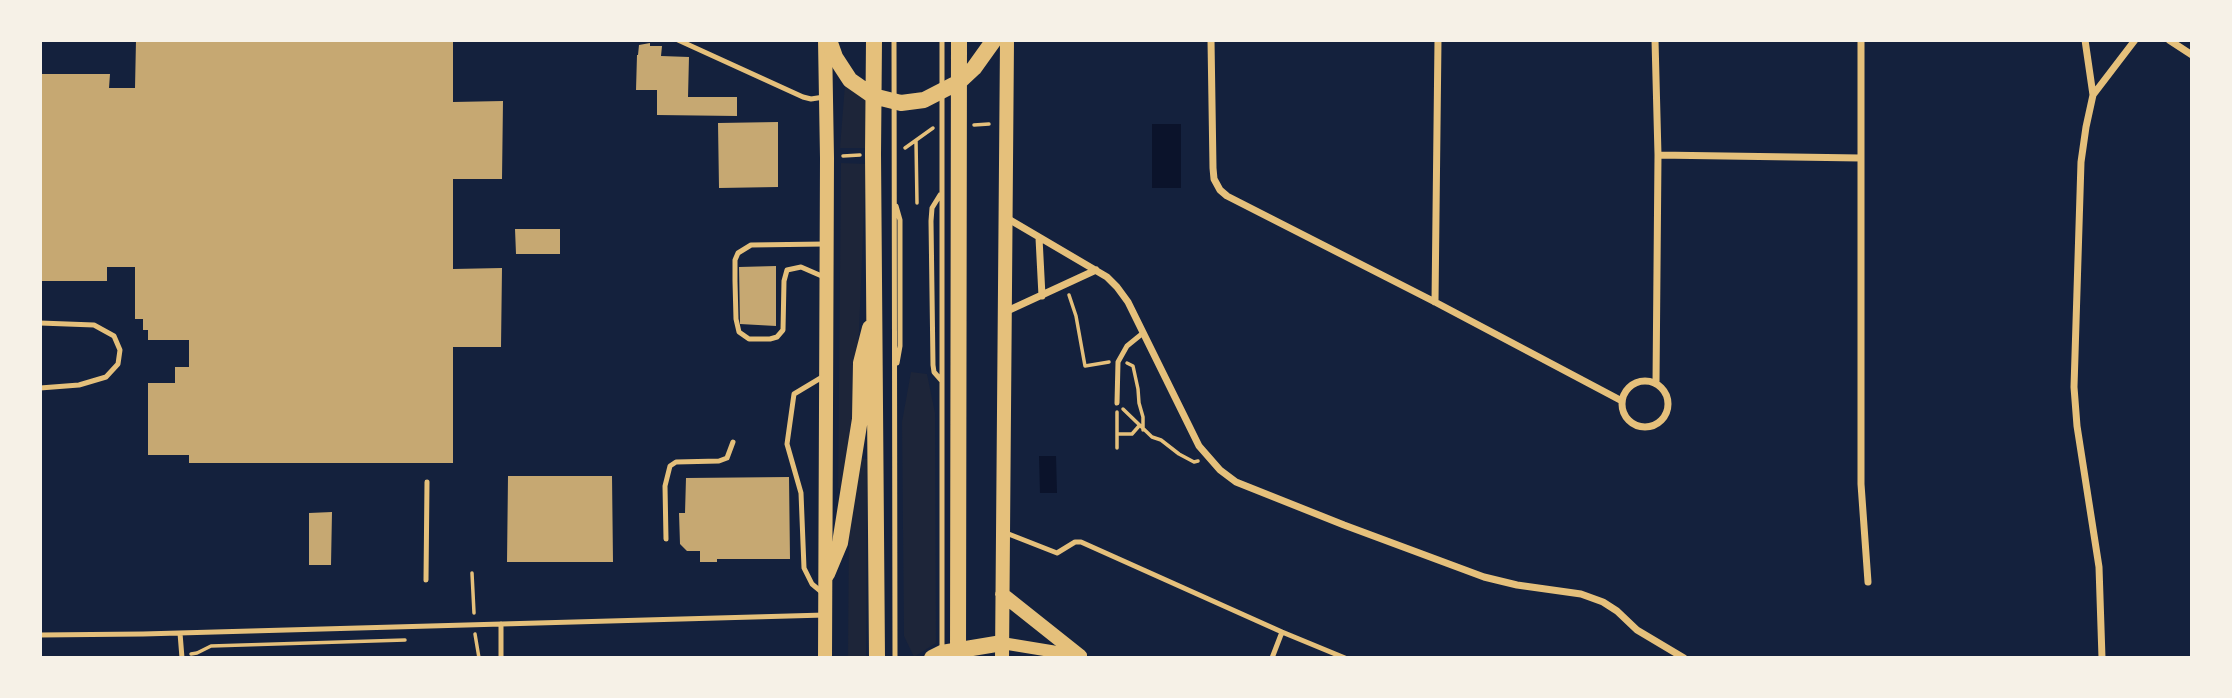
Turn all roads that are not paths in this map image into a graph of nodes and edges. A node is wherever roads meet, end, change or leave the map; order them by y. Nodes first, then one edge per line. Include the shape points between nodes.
1 (678, 40) edge
2 (827, 40) edge
3 (874, 40) edge
4 (894, 40) edge
5 (942, 40) edge
6 (959, 40) edge
7 (994, 40) edge
8 (1007, 40) edge
9 (1211, 40) edge
10 (1438, 40) edge
11 (1654, 40) edge
12 (1861, 40) edge
13 (2085, 40) edge
14 (2135, 40) edge
15 (2169, 40) edge
16 (2192, 55) edge
17 (959, 82) junction
18 (942, 92) junction
19 (2093, 95) junction
20 (827, 96) junction
21 (873, 96) junction
22 (893, 102) junction
23 (1658, 155) junction
24 (1860, 158) junction
25 (941, 192) junction
26 (1005, 217) junction
27 (1040, 238) junction
28 (827, 244) junction
29 (1096, 270) junction
30 (827, 278) junction
31 (1042, 296) junction
32 (1435, 302) junction
33 (1004, 312) junction
34 (875, 316) junction
35 (40, 323) edge
36 (1143, 333) junction
37 (827, 374) junction
38 (941, 380) junction
39 (1656, 383) junction
40 (40, 388) edge
41 (1622, 401) junction
42 (1117, 403) road end
43 (733, 442) dead end
44 (427, 482) dead end
45 (1003, 532) junction
46 (666, 539) dead end
47 (827, 574) junction
48 (426, 580) dead end
49 (1868, 582) dead end
50 (1002, 594) junction
51 (826, 595) junction
52 (825, 615) junction
53 (502, 624) junction
54 (1282, 632) junction
55 (180, 633) junction
56 (40, 635) edge
57 (1002, 650) edge
58 (958, 654) edge
59 (182, 656) edge
60 (938, 656) edge
61 (1083, 657) edge
62 (501, 658) edge
63 (825, 658) edge
64 (877, 658) edge
65 (895, 658) edge
66 (1272, 658) edge
67 (1345, 658) edge
68 (1684, 658) edge
69 (2102, 658) edge

1 - 20 lane via 803,97
2 - 20 main road
2 - 21 highway via 850,80
3 - 21 highway
4 - 22 lane
5 - 18 lane
6 - 17 highway
7 - 17 highway
8 - 26 main road
9 - 32 street via 1213,168 1220,190
10 - 32 street
11 - 23 street
12 - 24 street
13 - 19 street
14 - 19 street
15 - 16 street
17 - 18 highway
17 - 58 highway
18 - 22 highway via 924,100
18 - 25 lane
19 - 69 street via 2081,162 2074,387 2099,566
20 - 28 main road
21 - 22 highway
21 - 34 highway
22 - 65 lane via 894,203 900,220
23 - 24 street
23 - 39 street
24 - 49 street via 1861,484
25 - 38 lane
25 - 38 lane via 931,221 933,369
26 - 27 street
26 - 33 main road
27 - 29 street
27 - 31 street
28 - 30 main road
28 - 30 lane via 751,246 738,253 739,332 749,339 771,339 783,330 787,270 801,267
29 - 31 street
29 - 36 street via 1117,287
30 - 37 main road
31 - 33 street
32 - 41 street
33 - 45 main road
34 - 47 highway via 861,363 860,419 840,543
34 - 64 highway
35 - 40 lane via 94,325 114,336 120,350 118,364 106,377
36 - 42 lane via 1118,362
36 - 68 street via 1199,446 1236,482 1473,573 1602,602
37 - 47 main road
37 - 51 lane via 794,394 787,444 801,493 804,568 812,584
38 - 60 lane
39 - 41 street via 1634,384
39 - 41 street via 1669,400 1662,421 1649,427 1635,425 1625,415
43 - 46 lane via 727,458 670,466 665,486
44 - 48 lane
45 - 50 main road
45 - 54 lane via 1057,553 1081,542
47 - 51 main road
50 - 57 main road
50 - 61 main road
51 - 52 main road
52 - 53 lane
52 - 63 main road
53 - 55 lane
53 - 62 lane
54 - 66 lane
54 - 67 lane
55 - 56 lane
55 - 59 lane
57 - 58 highway
57 - 61 street
58 - 60 highway

